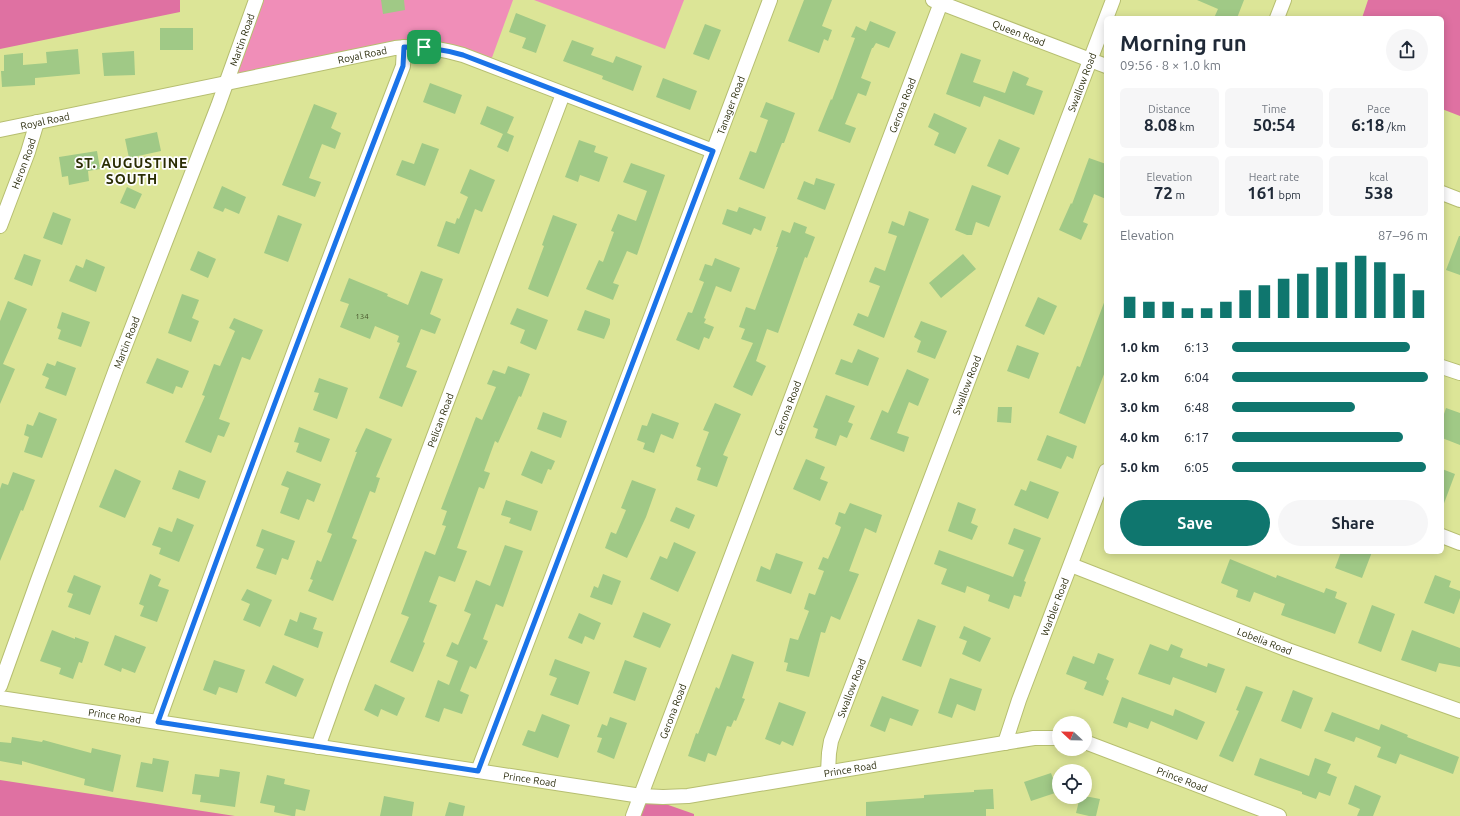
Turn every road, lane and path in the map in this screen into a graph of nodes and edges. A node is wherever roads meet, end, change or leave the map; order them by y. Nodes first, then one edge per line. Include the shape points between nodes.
1 (256, 0) edge
2 (770, 0) edge
3 (1113, 0) edge
4 (1284, 0) edge
5 (939, 1) edge
6 (1107, 16) edge
7 (1278, 16) edge
8 (1104, 23) edge
9 (404, 47) junction
10 (1090, 60) junction
11 (1104, 65) edge
12 (225, 83) junction
13 (562, 94) junction
14 (37, 122) junction
15 (0, 130) edge
16 (713, 151) junction
17 (1444, 195) edge
18 (1460, 200) edge
19 (0, 226) edge
20 (1444, 368) edge
21 (1460, 373) edge
22 (1104, 476) edge
23 (1444, 537) edge
24 (1460, 543) edge
25 (1071, 565) junction
26 (0, 686) edge
27 (0, 698) edge
28 (1460, 711) edge
29 (158, 722) junction
30 (1052, 738) edge
31 (1005, 742) junction
32 (1092, 745) edge
33 (318, 747) junction
34 (478, 771) junction
35 (828, 772) junction
36 (641, 796) junction
37 (633, 816) edge
38 (1279, 816) edge

1 - 12 street, Martin Road
2 - 16 street, Tanager Road
3 - 6 street, Swallow Road
4 - 7 street
5 - 10 street, Queen Road
5 - 36 street, Gerona Road
8 - 10 street, Swallow Road
9 - 12 street, Royal Road
9 - 13 street, Royal Road via 424,47 463,55
9 - 29 street via 403,66
10 - 11 street, Queen Road
10 - 35 street, Swallow Road via 832,741
12 - 14 street, Royal Road
12 - 26 street, Martin Road
13 - 16 street, Royal Road
13 - 33 street, Pelican Road
14 - 15 street, Royal Road
14 - 19 street, Heron Road
16 - 34 street, Tanager Road
17 - 18 street
20 - 21 street
22 - 25 street, Warbler Road
23 - 24 street
25 - 28 street, Lobelia Road via 1288,650
25 - 31 street, Warbler Road
27 - 29 street, Prince Road
29 - 33 street, Prince Road
30 - 31 street, Prince Road
31 - 35 street, Prince Road
32 - 38 street, Prince Road
33 - 34 street, Prince Road
34 - 36 street, Prince Road
35 - 36 street, Prince Road via 688,796
36 - 37 street, Gerona Road

